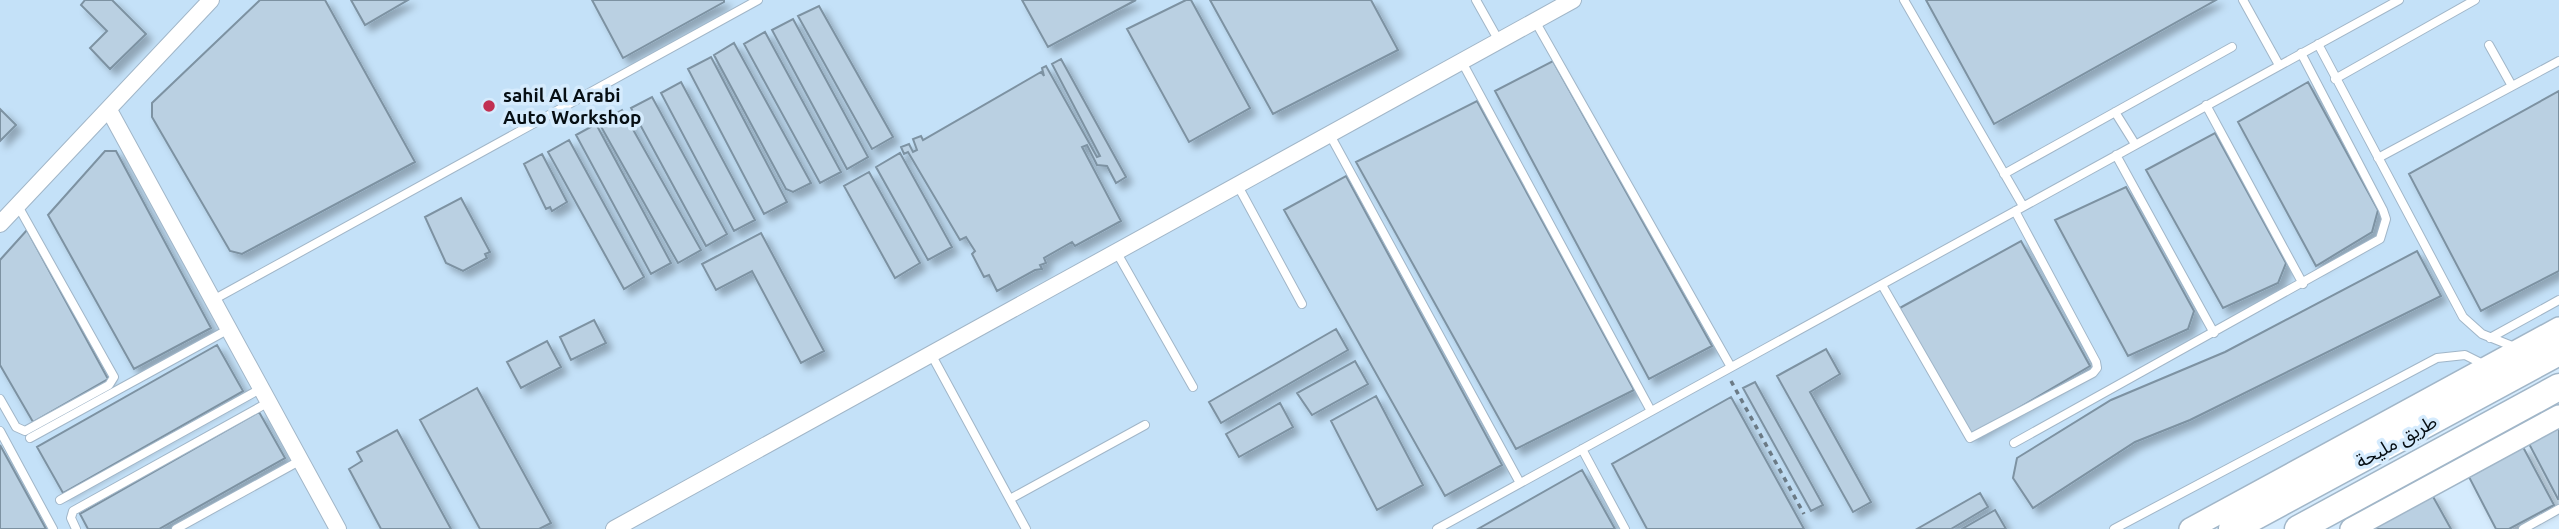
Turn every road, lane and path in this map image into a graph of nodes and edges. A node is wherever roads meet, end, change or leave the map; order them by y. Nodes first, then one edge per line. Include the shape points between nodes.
1 (211, 0) edge
2 (758, 0) edge
3 (1476, 0) edge
4 (1573, 0) edge
5 (1904, 0) edge
6 (2243, 0) edge
7 (2399, 0) edge
8 (2475, 0) edge
9 (1535, 21) junction
10 (1499, 41) junction
11 (2318, 44) junction
12 (2489, 45) dead end
13 (2232, 47) dead end
14 (2301, 53) junction
15 (2559, 61) edge
16 (1462, 62) junction
17 (2279, 65) junction
18 (2335, 79) junction
19 (2512, 86) junction
20 (2206, 105) junction
21 (109, 110) junction
22 (2115, 112) junction
23 (1330, 135) junction
24 (2135, 144) junction
25 (2116, 155) junction
26 (2378, 158) junction
27 (2004, 174) junction
28 (1238, 186) junction
29 (18, 206) junction
30 (2023, 206) junction
31 (2015, 211) junction
32 (0, 224) edge
33 (1117, 253) junction
34 (2303, 284) junction
35 (1882, 285) junction
36 (213, 300) junction
37 (2559, 300) edge
38 (1302, 304) dead end
39 (2559, 328) edge
40 (229, 329) junction
41 (2214, 333) junction
42 (2490, 338) junction
43 (2520, 349) junction
44 (2559, 352) edge
45 (931, 354) junction
46 (2488, 367) junction
47 (1728, 369) junction
48 (1193, 387) dead end
49 (2559, 387) edge
50 (265, 395) junction
51 (0, 399) edge
52 (1651, 411) junction
53 (2559, 416) edge
54 (1145, 425) dead end
55 (0, 431) edge
56 (30, 439) dead end
57 (2014, 443) dead end
58 (1581, 449) junction
59 (301, 460) junction
60 (1520, 483) junction
61 (1010, 499) junction
62 (60, 500) dead end
63 (2559, 509) edge
64 (1804, 514) dead end
65 (1449, 526) edge
66 (53, 529) edge
67 (76, 529) edge
68 (176, 529) edge
69 (338, 529) edge
70 (614, 529) edge
71 (1026, 529) edge
72 (1437, 529) edge
73 (1625, 529) edge
74 (2114, 529) edge
75 (2190, 529) edge
76 (2232, 529) edge
77 (2298, 529) edge
78 (2351, 529) edge
79 (2523, 529) edge

1 - 21 street
2 - 36 lane
3 - 10 lane
4 - 9 street
5 - 27 lane
6 - 17 lane
7 - 11 lane
8 - 18 lane
9 - 10 street
9 - 47 lane
10 - 16 street
11 - 14 lane
11 - 18 lane
12 - 19 lane
13 - 22 lane
14 - 17 lane
14 - 34 lane via 2386,219 2380,239 2372,246
15 - 19 lane
16 - 23 street
16 - 52 lane
17 - 20 lane
18 - 26 lane
19 - 26 lane
20 - 24 lane
20 - 34 lane
21 - 29 street
21 - 36 street
22 - 24 lane
22 - 27 lane
23 - 28 street
23 - 60 lane
24 - 25 lane
25 - 30 lane
25 - 41 lane
26 - 42 lane via 2463,317
27 - 30 lane
28 - 33 street
28 - 38 lane
29 - 32 street
29 - 51 lane via 114,377 109,385 25,431 13,424
30 - 31 lane
31 - 35 lane
31 - 35 lane via 2097,365 2096,371 2070,386 1976,437 1967,437
33 - 45 street
33 - 48 lane
34 - 41 lane
35 - 47 lane
36 - 40 street
37 - 42 lane
39 - 43 street
40 - 50 street
40 - 56 lane
41 - 57 lane
42 - 43 lane
43 - 46 street
44 - 76 main road, طريق مليحة
45 - 61 lane
45 - 70 street
46 - 74 lane via 2465,355 2437,358
46 - 75 street
47 - 52 lane
47 - 64 path
49 - 77 main road, طريق مليحة
50 - 59 street
50 - 62 lane
50 - 67 lane via 74,511 71,518
52 - 58 lane
53 - 78 street
54 - 61 lane
55 - 66 lane
58 - 60 lane
58 - 73 lane
59 - 68 lane
59 - 69 street
60 - 65 lane
61 - 71 lane
63 - 79 lane
65 - 72 lane

